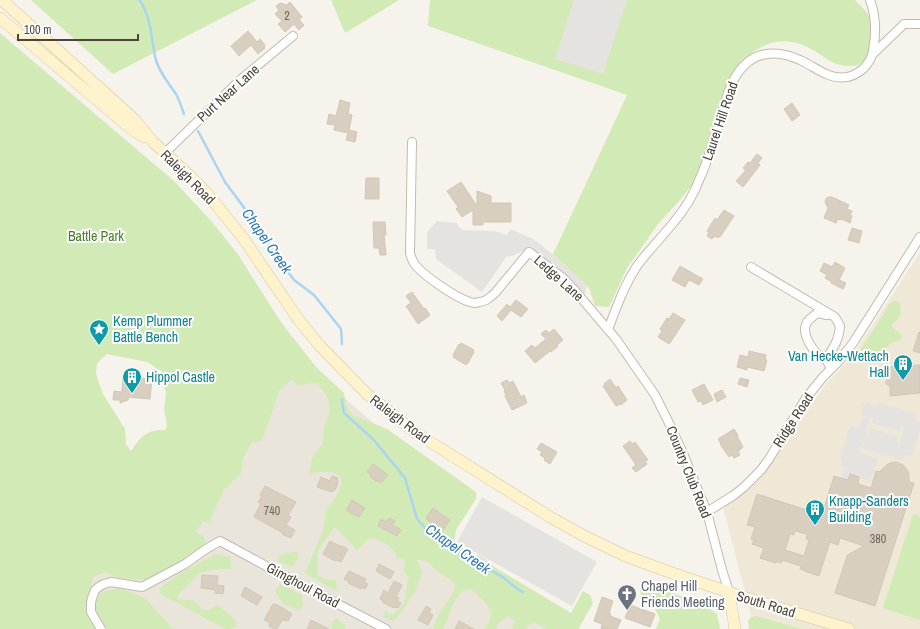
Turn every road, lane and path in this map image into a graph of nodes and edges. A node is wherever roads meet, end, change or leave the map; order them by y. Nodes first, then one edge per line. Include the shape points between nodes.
1 (2, 0) edge
2 (870, 0) edge
3 (0, 18) edge
4 (920, 24) edge
5 (293, 36) dead end
6 (873, 54) junction
7 (153, 142) junction
8 (412, 142) dead end
9 (165, 153) junction
10 (920, 237) edge
11 (751, 267) dead end
12 (835, 317) junction
13 (608, 330) junction
14 (826, 359) junction
15 (831, 369) junction
16 (707, 512) junction
17 (729, 592) junction
18 (382, 628) edge
19 (101, 629) edge
20 (735, 629) edge
21 (849, 629) edge

1 - 7 main road, Raleigh Road via 134,119
2 - 6 street via 874,15
3 - 7 main road, Raleigh Road via 130,128
4 - 6 street, Laurel Hill Road via 904,24
5 - 9 street, Purt Near Lane via 240,80
6 - 13 street, Laurel Hill Road via 860,72 840,78 828,75 788,55 772,53 756,57 744,66 732,85 696,189 628,282
7 - 9 main road, Raleigh Road
8 - 13 street, Ledge Lane via 410,253 416,267 461,298 482,302 495,293 529,252 564,279
9 - 17 main road, Raleigh Road via 206,192 229,220 298,319 320,346 367,394 416,434 586,538 628,557
10 - 15 street, Ridge Road via 853,344
11 - 12 street
12 - 14 street via 840,326 839,333 836,345
12 - 14 street via 817,313 807,323 806,331 812,347
13 - 16 street, Country Club Road via 655,395
14 - 15 street
15 - 16 street, Ridge Road via 806,398 761,470 734,495
16 - 17 street, Country Club Road
17 - 20 main road, Country Club Road
17 - 21 main road, South Road
18 - 19 street, Gimghoul Road via 220,541 185,564 142,587 111,582 100,586 92,598 91,612

